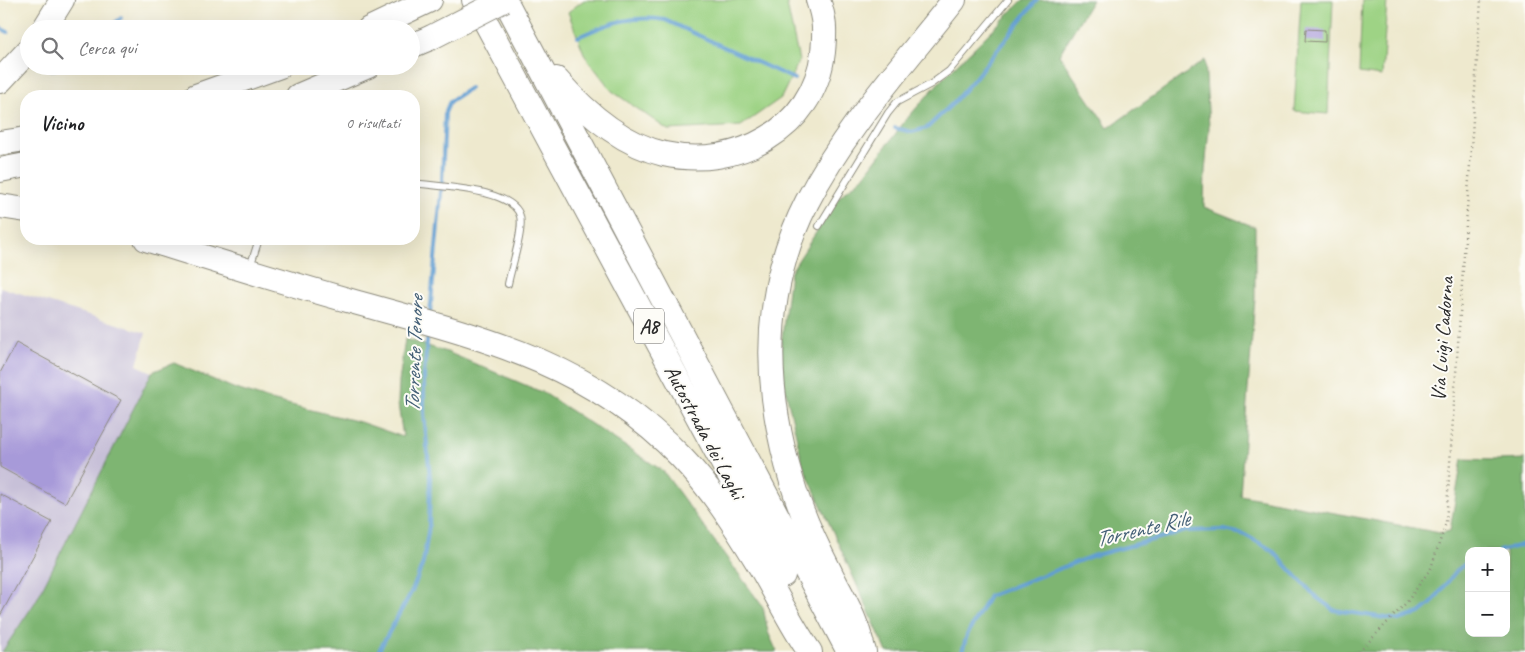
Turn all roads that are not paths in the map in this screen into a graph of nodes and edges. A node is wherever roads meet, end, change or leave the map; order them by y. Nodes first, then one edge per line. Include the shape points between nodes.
1 (62, 0) edge
2 (474, 0) edge
3 (504, 0) edge
4 (818, 0) edge
5 (954, 0) edge
6 (1008, 0) edge
7 (422, 4) edge
8 (50, 20) edge
9 (388, 20) edge
10 (421, 42) edge
11 (534, 54) junction
12 (20, 60) edge
13 (255, 75) edge
14 (347, 75) edge
15 (0, 81) edge
16 (213, 90) edge
17 (312, 90) edge
18 (20, 140) edge
19 (0, 144) edge
20 (20, 166) edge
21 (0, 170) edge
22 (420, 185) edge
23 (0, 206) edge
24 (20, 209) edge
25 (819, 226) dead end
26 (166, 245) edge
27 (257, 245) edge
28 (249, 270) junction
29 (508, 284) dead end
30 (810, 652) edge
31 (824, 652) edge
32 (849, 652) edge
33 (864, 652) edge

1 - 8 highway
2 - 31 highway, Autostrada dei Laghi / A8
3 - 10 highway, bridge
3 - 11 highway, Autostrada dei Laghi / A8
4 - 11 highway via 826,27 822,59 816,83 800,110 781,129 754,146 725,156 691,158 663,153 632,142 601,122 570,95
5 - 33 highway via 857,124 807,202 784,260 776,292 771,381 780,436 792,483 811,534 855,623
6 - 25 lane via 949,71 897,102
7 - 9 highway
11 - 32 highway, Autostrada dei Laghi / A8
12 - 15 highway
13 - 16 highway
14 - 17 highway
18 - 19 highway
20 - 21 highway
22 - 29 lane via 488,194 502,198 516,208 521,226
23 - 24 highway
26 - 28 highway
27 - 28 lane
28 - 30 highway via 507,347 578,378 615,401 681,457 712,495 758,563

